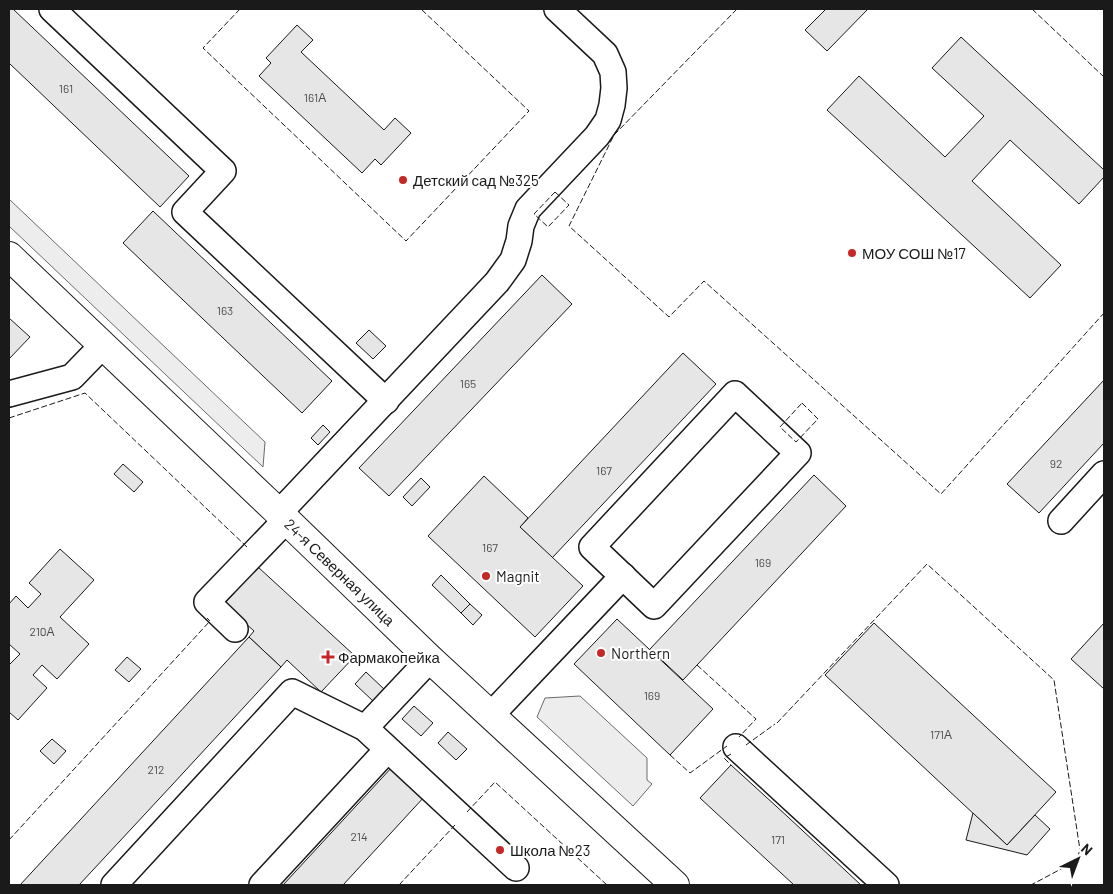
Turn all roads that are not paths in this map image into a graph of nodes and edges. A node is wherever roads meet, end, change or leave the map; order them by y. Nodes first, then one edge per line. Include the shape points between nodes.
1 (55, 10) edge
2 (570, 13) edge
3 (9, 256) edge
4 (102, 346) junction
5 (9, 394) edge
6 (386, 401) junction
7 (1104, 474) edge
8 (283, 517) junction
9 (1061, 521) dead end
10 (623, 576) junction
11 (235, 628) dead end
12 (430, 659) junction
13 (491, 715) junction
14 (365, 728) junction
15 (736, 747) dead end
16 (387, 750) junction
17 (516, 868) dead end
18 (114, 885) edge
19 (262, 885) edge
20 (675, 885) edge
21 (886, 885) edge

1 - 6 street via 223,171 185,212
2 - 6 street via 605,54 613,72 614,88 608,120 597,136 528,209 506,270
3 - 4 main road, 24-я Северная улица
4 - 5 street via 72,377
4 - 8 main road, 24-я Северная улица
6 - 8 street
7 - 9 street
8 - 11 street via 207,602
8 - 12 main road, 24-я Северная улица
10 - 10 street via 654,606 798,453 735,394 592,547
10 - 13 street
12 - 13 main road, 24-я Северная улица
12 - 14 street
13 - 20 main road, 24-я Северная улица
14 - 16 street
14 - 18 street via 292,692
15 - 21 street
16 - 17 street
16 - 19 street

